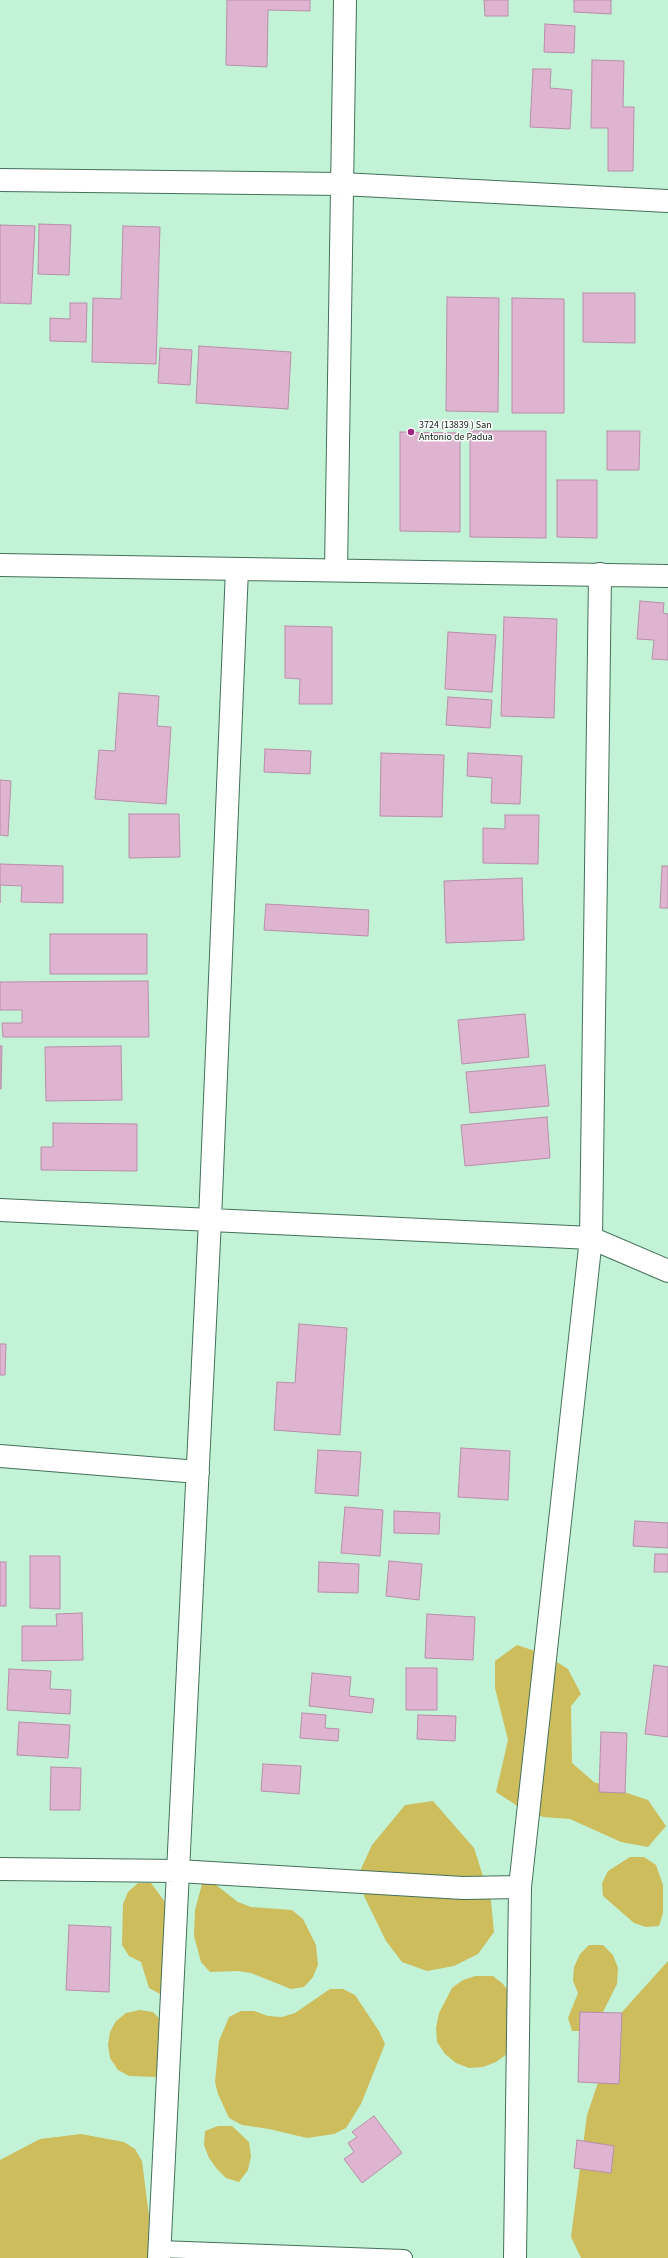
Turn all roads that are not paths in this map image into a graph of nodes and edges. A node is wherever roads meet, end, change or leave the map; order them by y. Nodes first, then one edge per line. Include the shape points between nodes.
1 (345, 0) edge
2 (0, 180) edge
3 (342, 184) junction
4 (668, 201) edge
5 (0, 565) edge
6 (236, 569) junction
7 (336, 570) junction
8 (600, 574) junction
9 (668, 576) edge
10 (0, 1210) edge
11 (210, 1220) junction
12 (591, 1238) junction
13 (668, 1271) edge
14 (0, 1456) edge
15 (198, 1472) junction
16 (0, 1869) edge
17 (178, 1871) junction
18 (520, 1887) junction
19 (159, 2254) edge
20 (404, 2258) edge
21 (515, 2258) edge

1 - 3 street
2 - 3 street
3 - 4 street
3 - 7 street
5 - 6 street
6 - 7 street
6 - 11 street
7 - 8 street
8 - 9 street
8 - 12 street
10 - 11 street
11 - 12 street
11 - 15 street
12 - 13 street
12 - 18 street
14 - 15 street
15 - 17 street
16 - 17 street
17 - 18 street via 463,1888
17 - 19 street
18 - 21 street
19 - 20 lane

